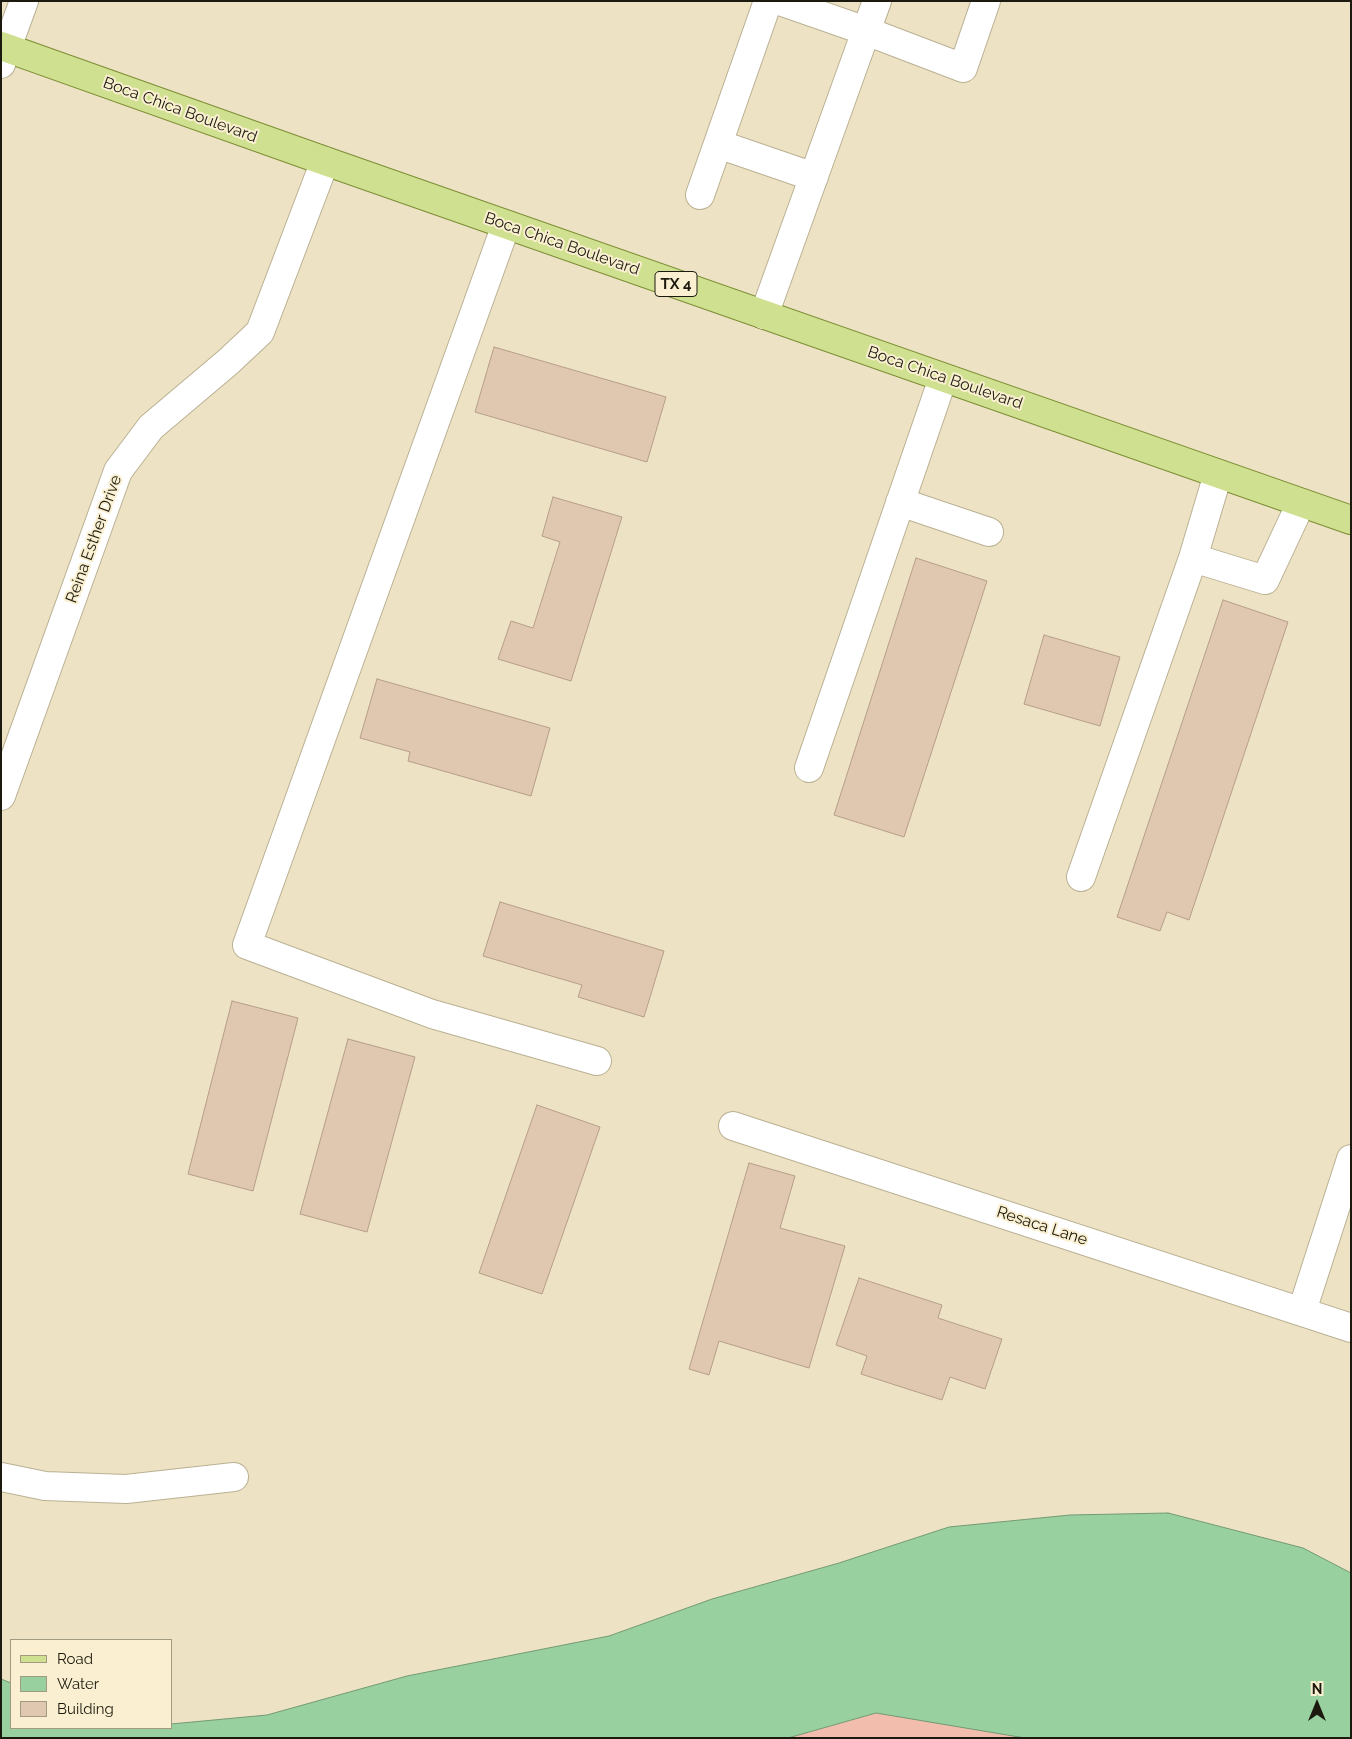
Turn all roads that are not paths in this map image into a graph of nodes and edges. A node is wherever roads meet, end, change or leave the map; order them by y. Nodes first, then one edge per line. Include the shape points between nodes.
1 (24, 1) edge
2 (768, 1) edge
3 (780, 1) edge
4 (877, 1) edge
5 (986, 1) edge
6 (866, 31) junction
7 (3, 53) edge
8 (718, 144) junction
9 (325, 161) junction
10 (814, 178) junction
11 (700, 195) dead end
12 (506, 225) junction
13 (764, 315) junction
14 (943, 378) junction
15 (1218, 474) junction
16 (900, 502) junction
17 (1301, 502) junction
18 (1351, 520) edge
19 (988, 532) dead end
20 (1193, 558) junction
21 (809, 768) dead end
22 (1, 796) edge
23 (1081, 877) dead end
24 (598, 1061) dead end
25 (733, 1126) dead end
26 (1351, 1159) edge
27 (1302, 1310) junction
28 (1351, 1328) edge
29 (1, 1477) edge
30 (234, 1477) dead end

1 - 7 street
2 - 8 street
3 - 6 street
4 - 6 street
5 - 6 street via 962,68
6 - 10 street
7 - 9 main road, Boca Chica Boulevard / TX 4
8 - 10 street
8 - 11 street
9 - 12 main road, Boca Chica Boulevard / TX 4
9 - 22 street, Reina Esther Drive via 260,332 151,427 118,470
10 - 13 street
12 - 13 main road, Boca Chica Boulevard / TX 4
12 - 24 street via 247,945 432,1014
13 - 14 main road, Boca Chica Boulevard / TX 4
14 - 15 main road, Boca Chica Boulevard / TX 4
14 - 16 street
15 - 17 main road, Boca Chica Boulevard / TX 4
15 - 20 street
16 - 19 street
16 - 21 street
17 - 18 main road, Boca Chica Boulevard / TX 4
17 - 20 street via 1265,580
20 - 23 street
25 - 27 street, Resaca Lane
26 - 27 street
27 - 28 street, Resaca Lane
29 - 30 street via 45,1486 126,1489

